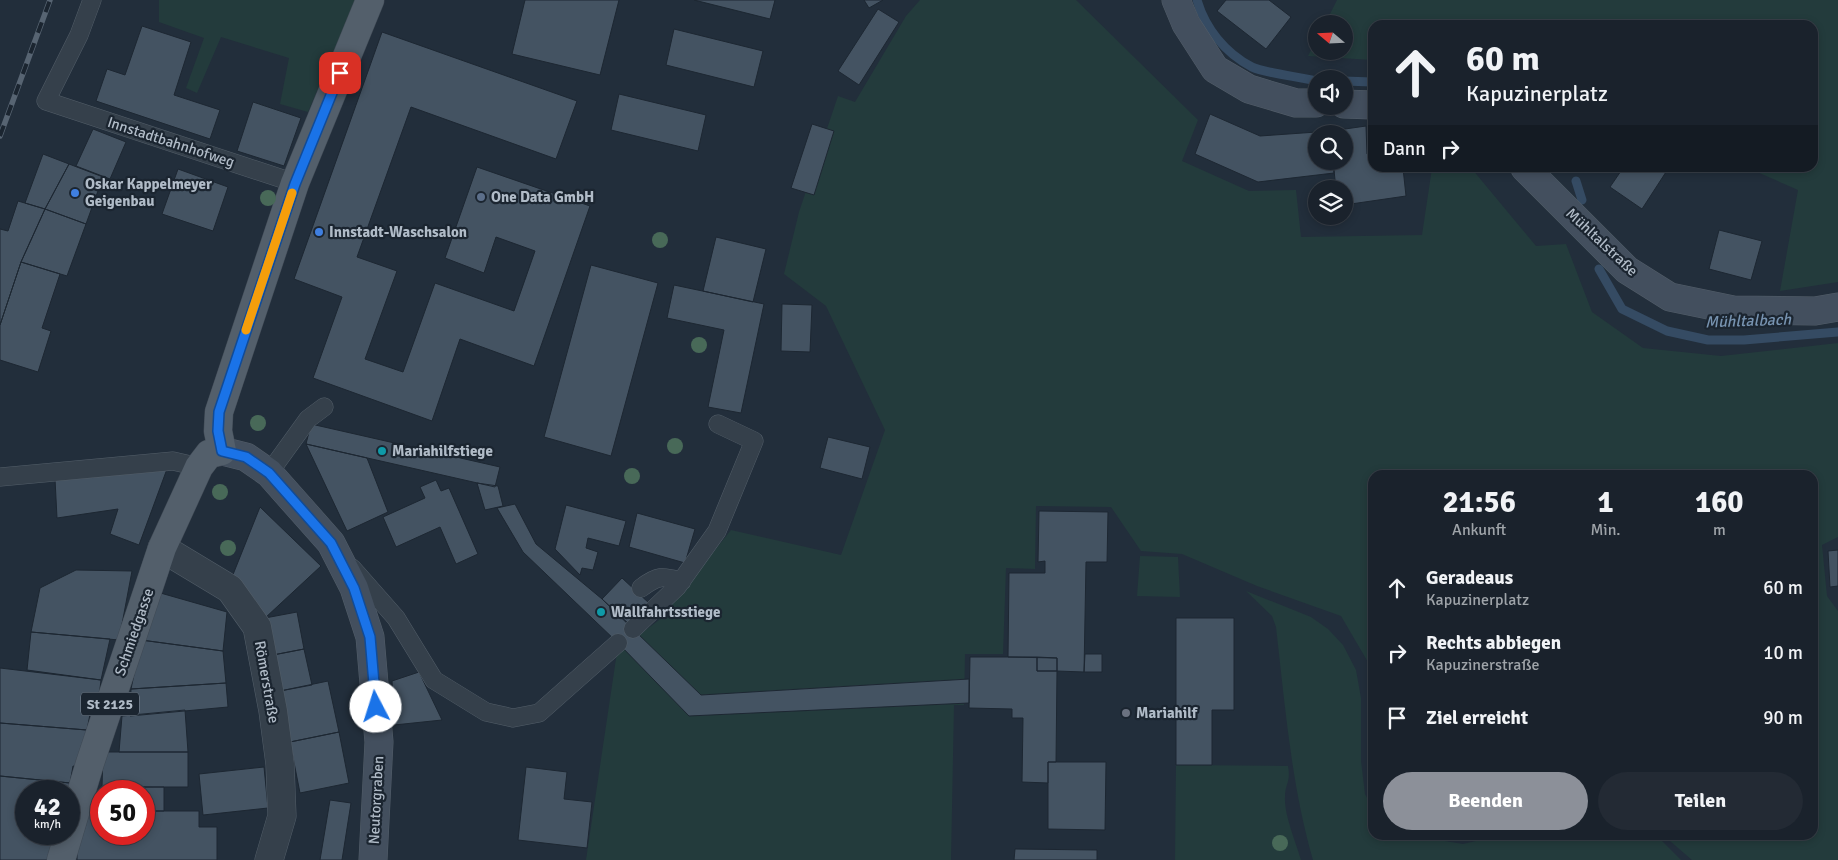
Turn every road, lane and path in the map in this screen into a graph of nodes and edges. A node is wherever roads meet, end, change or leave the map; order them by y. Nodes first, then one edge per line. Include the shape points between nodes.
1 (92, 0) edge
2 (370, 0) edge
3 (1176, 0) edge
4 (1308, 103) edge
5 (1353, 104) edge
6 (1368, 105) edge
7 (1529, 172) edge
8 (295, 184) junction
9 (1838, 306) edge
10 (324, 407) dead end
11 (718, 424) dead end
12 (222, 451) junction
13 (199, 467) junction
14 (269, 473) junction
15 (0, 477) edge
16 (331, 543) junction
17 (162, 548) junction
18 (682, 582) junction
19 (641, 588) dead end
20 (633, 629) dead end
21 (618, 643) dead end
22 (61, 860) edge
23 (269, 860) edge
24 (373, 860) edge

1 - 8 lane, Innstadtbahnhofweg via 79,35 46,102
2 - 8 main road
3 - 4 street via 1186,24 1215,69 1249,89 1296,103
5 - 6 street
7 - 9 street, Mühltalstraße via 1627,270 1670,297 1733,310 1815,311
8 - 12 main road via 219,412
10 - 14 lane via 308,419
11 - 18 lane via 754,441 717,530
12 - 13 main road, St 2125 via 209,454
12 - 14 street, Neutorgraben via 246,457
13 - 15 lane via 173,461
13 - 17 main road, St 2125
14 - 16 street, Neutorgraben
16 - 21 lane via 396,618 434,680 486,712 513,718 539,713
16 - 24 street, Neutorgraben via 354,588 370,637 379,742
17 - 22 main road, Schmiedgasse / St 2125
17 - 23 street, Römerstraße via 230,589 257,627 280,764 282,816
18 - 19 lane via 654,578
18 - 20 lane

